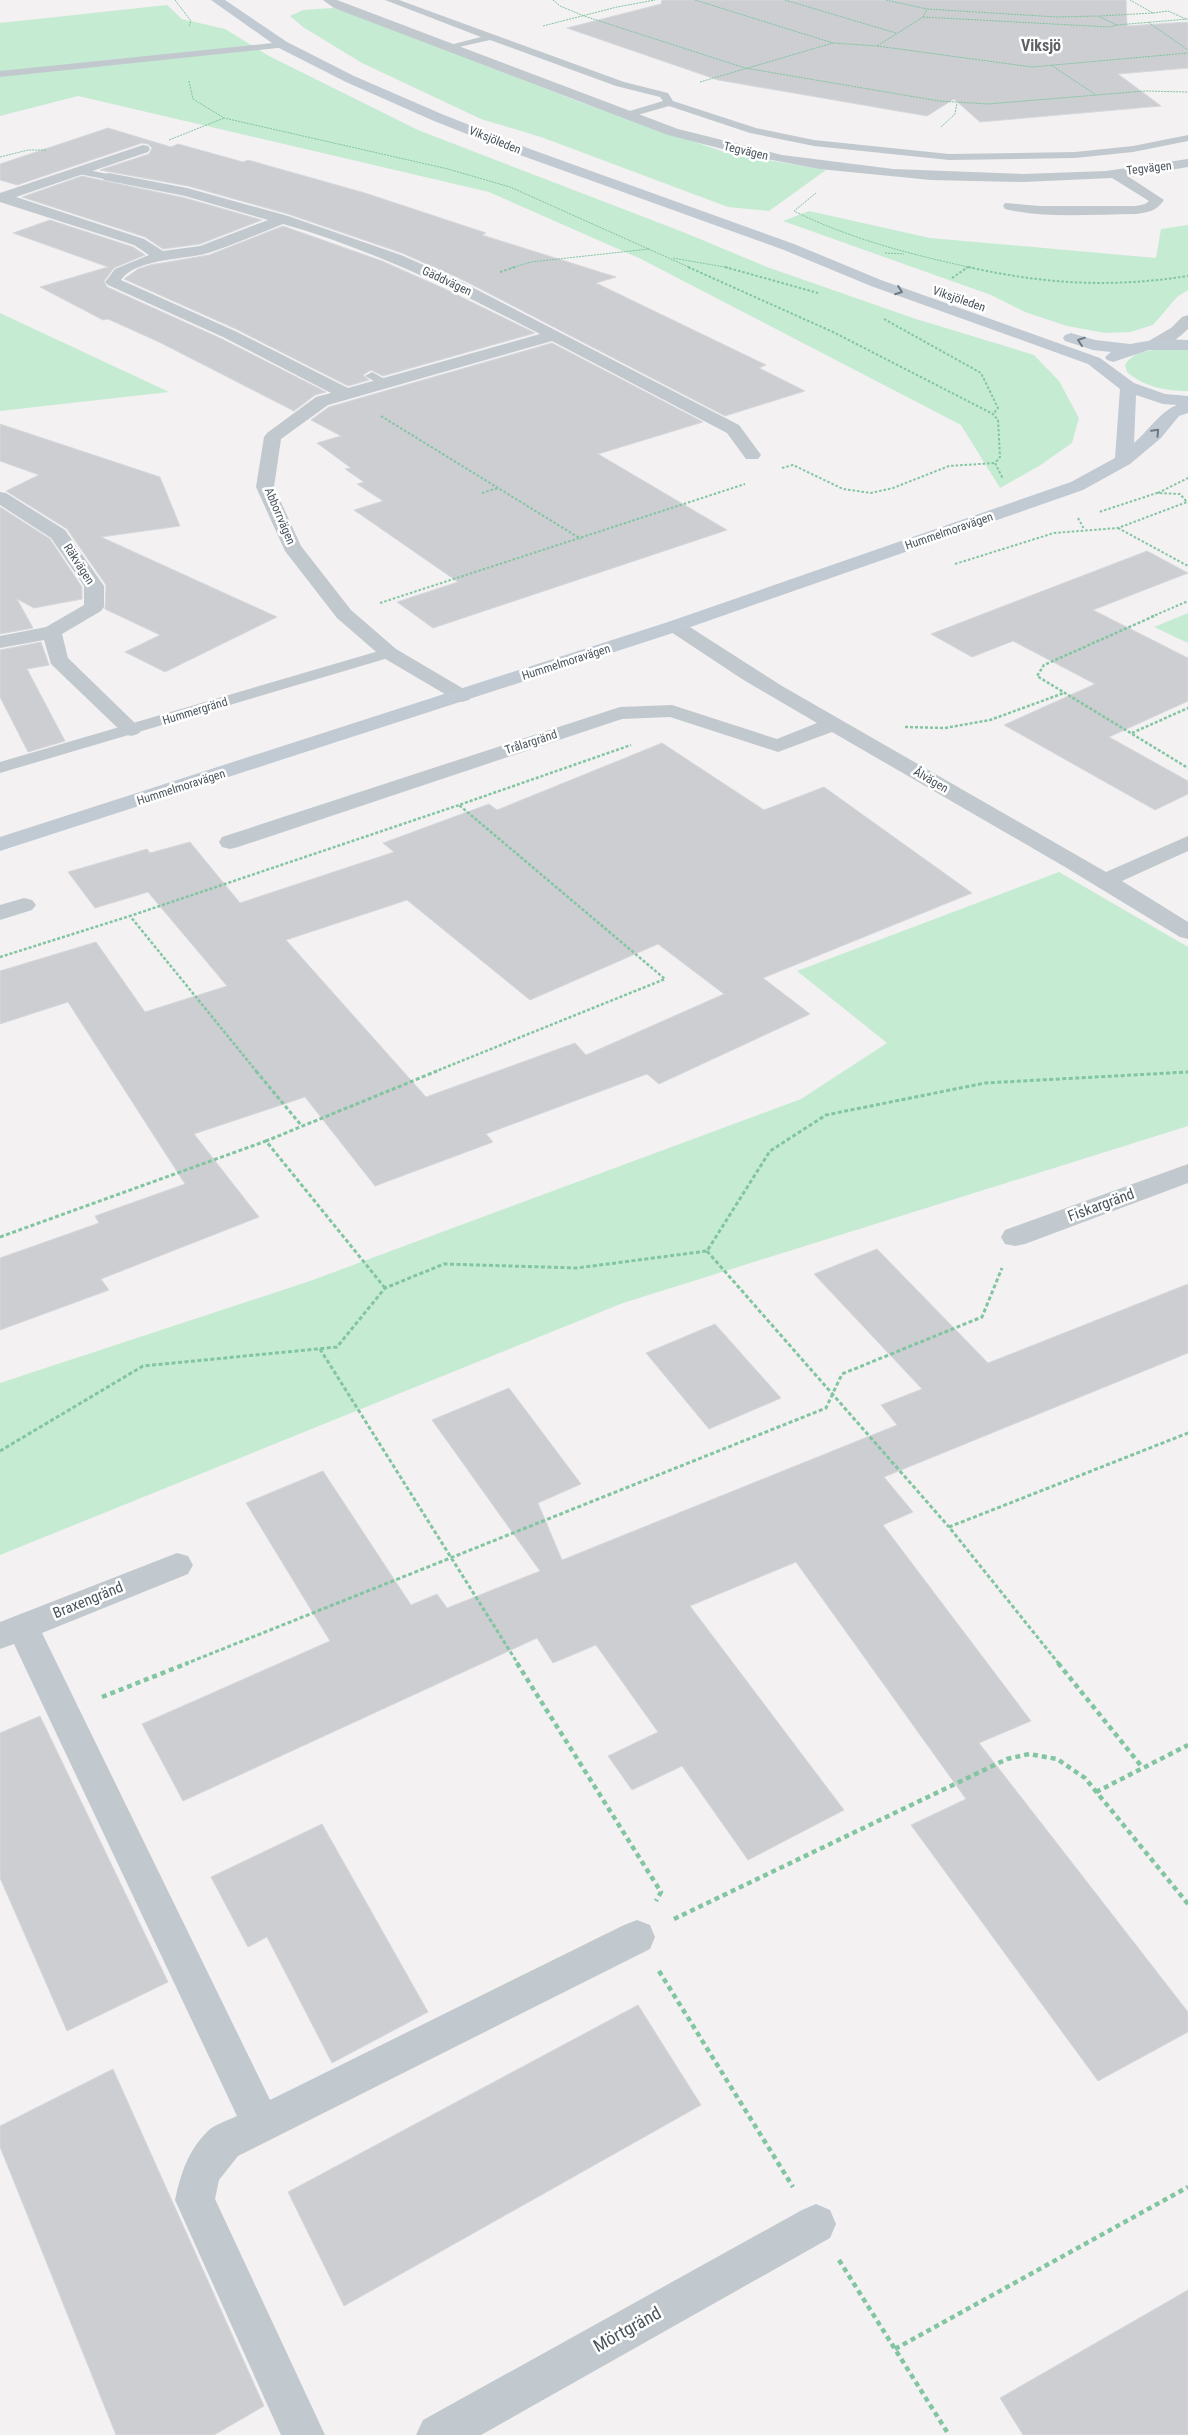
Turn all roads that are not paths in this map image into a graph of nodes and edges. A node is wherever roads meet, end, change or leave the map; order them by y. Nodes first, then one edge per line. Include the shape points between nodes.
1 (217, 0) edge
2 (329, 0) edge
3 (390, 0) edge
4 (491, 37) junction
5 (284, 45) junction
6 (450, 48) junction
7 (0, 74) edge
8 (667, 99) junction
9 (627, 115) junction
10 (1188, 138) edge
11 (143, 149) road end
12 (1188, 163) edge
13 (78, 171) junction
14 (1113, 173) junction
15 (109, 177) junction
16 (87, 185) dead end
17 (1, 198) edge
18 (1010, 206) dead end
19 (283, 219) junction
20 (789, 247) junction
21 (160, 256) junction
22 (1188, 320) edge
23 (552, 336) junction
24 (1188, 344) edge
25 (1153, 345) junction
26 (1129, 349) junction
27 (1112, 373) junction
28 (1128, 387) junction
29 (344, 393) junction
30 (1188, 401) edge
31 (1188, 407) edge
32 (752, 456) road end
33 (1124, 460) junction
34 (0, 497) edge
35 (675, 626) junction
36 (52, 632) junction
37 (0, 642) edge
38 (389, 652) junction
39 (462, 696) junction
40 (833, 724) junction
41 (131, 730) junction
42 (0, 768) edge
43 (230, 842) dead end
44 (1188, 843) edge
45 (0, 844) edge
46 (1106, 880) junction
47 (24, 905) dead end
48 (0, 913) edge
49 (1188, 932) edge
50 (1188, 1173) edge
51 (1015, 1237) road end
52 (177, 1565) dead end
53 (11, 1632) edge
54 (637, 1937) road end
55 (262, 2125) junction
56 (816, 2224) dead end
57 (303, 2435) edge
58 (438, 2435) edge

1 - 5 main road, Viksjöleden
2 - 6 street, Tegvägen
3 - 4 lane
4 - 6 lane
4 - 8 lane
5 - 7 lane
5 - 20 main road, Viksjöleden via 350,79 499,142
6 - 9 street, Tegvägen
8 - 9 lane
8 - 10 lane via 754,131 814,143 949,157 1075,156
9 - 14 street, Tegvägen via 680,134 804,164 922,176 1019,179
11 - 13 street
12 - 14 street, Tegvägen
13 - 15 lane
13 - 17 street
14 - 18 street via 1157,200 1150,208 1136,210 1040,210
15 - 16 lane
15 - 19 street, Gäddvägen via 187,192
17 - 21 street via 139,242
19 - 21 street via 203,250
19 - 23 street, Gäddvägen via 396,258 459,286
26 -> 20 main road, Viksjöleden via 1093,345 893,276
20 -> 27 main road, Viksjöleden via 876,283 1094,361
21 - 29 street via 120,272 114,276 113,282 229,334
22 - 25 street via 1177,331
23 - 29 street, Abborrvägen via 377,379
23 - 32 street, Gäddvägen via 733,429
24 - 25 main road
25 - 26 main road
26 - 27 main road via 1114,356 1110,362
27 - 28 main road, Viksjöleden
28 - 30 main road via 1163,398
28 - 33 main road
29 - 38 street, Abborrvägen via 322,401 273,437 265,487 292,547 344,614
33 -> 31 main road, Hummelmoravägen via 1155,434 1173,412
33 - 35 main road, Hummelmoravägen via 1076,486
34 - 36 street, Räkvägen via 58,534 94,586 94,607
35 - 39 main road, Hummelmoravägen
35 - 40 street, Ålvägen
36 - 37 street
36 - 41 street via 58,660
38 - 39 street, Abborrvägen
38 - 41 lane, Hummergränd
39 - 45 main road, Hummelmoravägen
40 - 43 street, Trålargränd via 778,746 672,711 620,713
40 - 46 street, Ålvägen
41 - 42 lane, Hummergränd
44 - 46 street
46 - 49 street, Ålvägen
47 - 48 street
50 - 51 street, Fiskargränd
52 - 53 street, Braxengränd
53 - 55 street via 63,1712
54 - 55 street
55 - 57 street via 224,2143 201,2171 195,2200
56 - 58 street, Mörtgränd

